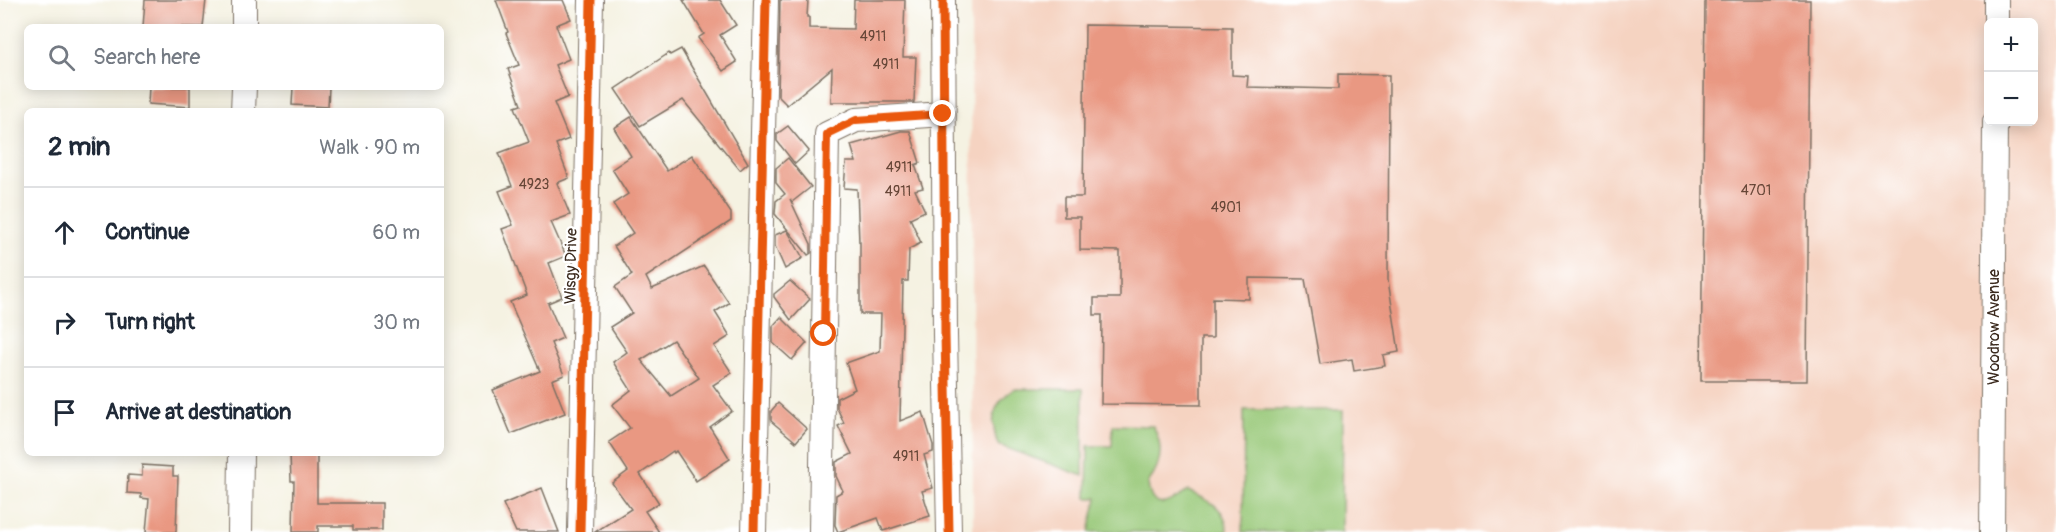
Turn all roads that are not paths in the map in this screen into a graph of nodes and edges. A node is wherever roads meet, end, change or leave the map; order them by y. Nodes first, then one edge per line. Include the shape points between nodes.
1 (244, 0) edge
2 (591, 0) edge
3 (766, 0) edge
4 (943, 0) edge
5 (1996, 0) edge
6 (1996, 18) edge
7 (244, 24) edge
8 (244, 90) edge
9 (243, 108) edge
10 (943, 114) junction
11 (1995, 126) edge
12 (241, 456) edge
13 (240, 532) edge
14 (580, 532) edge
15 (754, 532) edge
16 (821, 532) edge
17 (949, 532) edge
18 (1992, 532) edge

1 - 7 street
2 - 14 street, Wisgy Drive
3 - 15 street
4 - 10 street
5 - 6 street
8 - 9 street
10 - 16 street via 856,120 827,134
10 - 17 street
11 - 18 street, Woodrow Avenue
12 - 13 street

